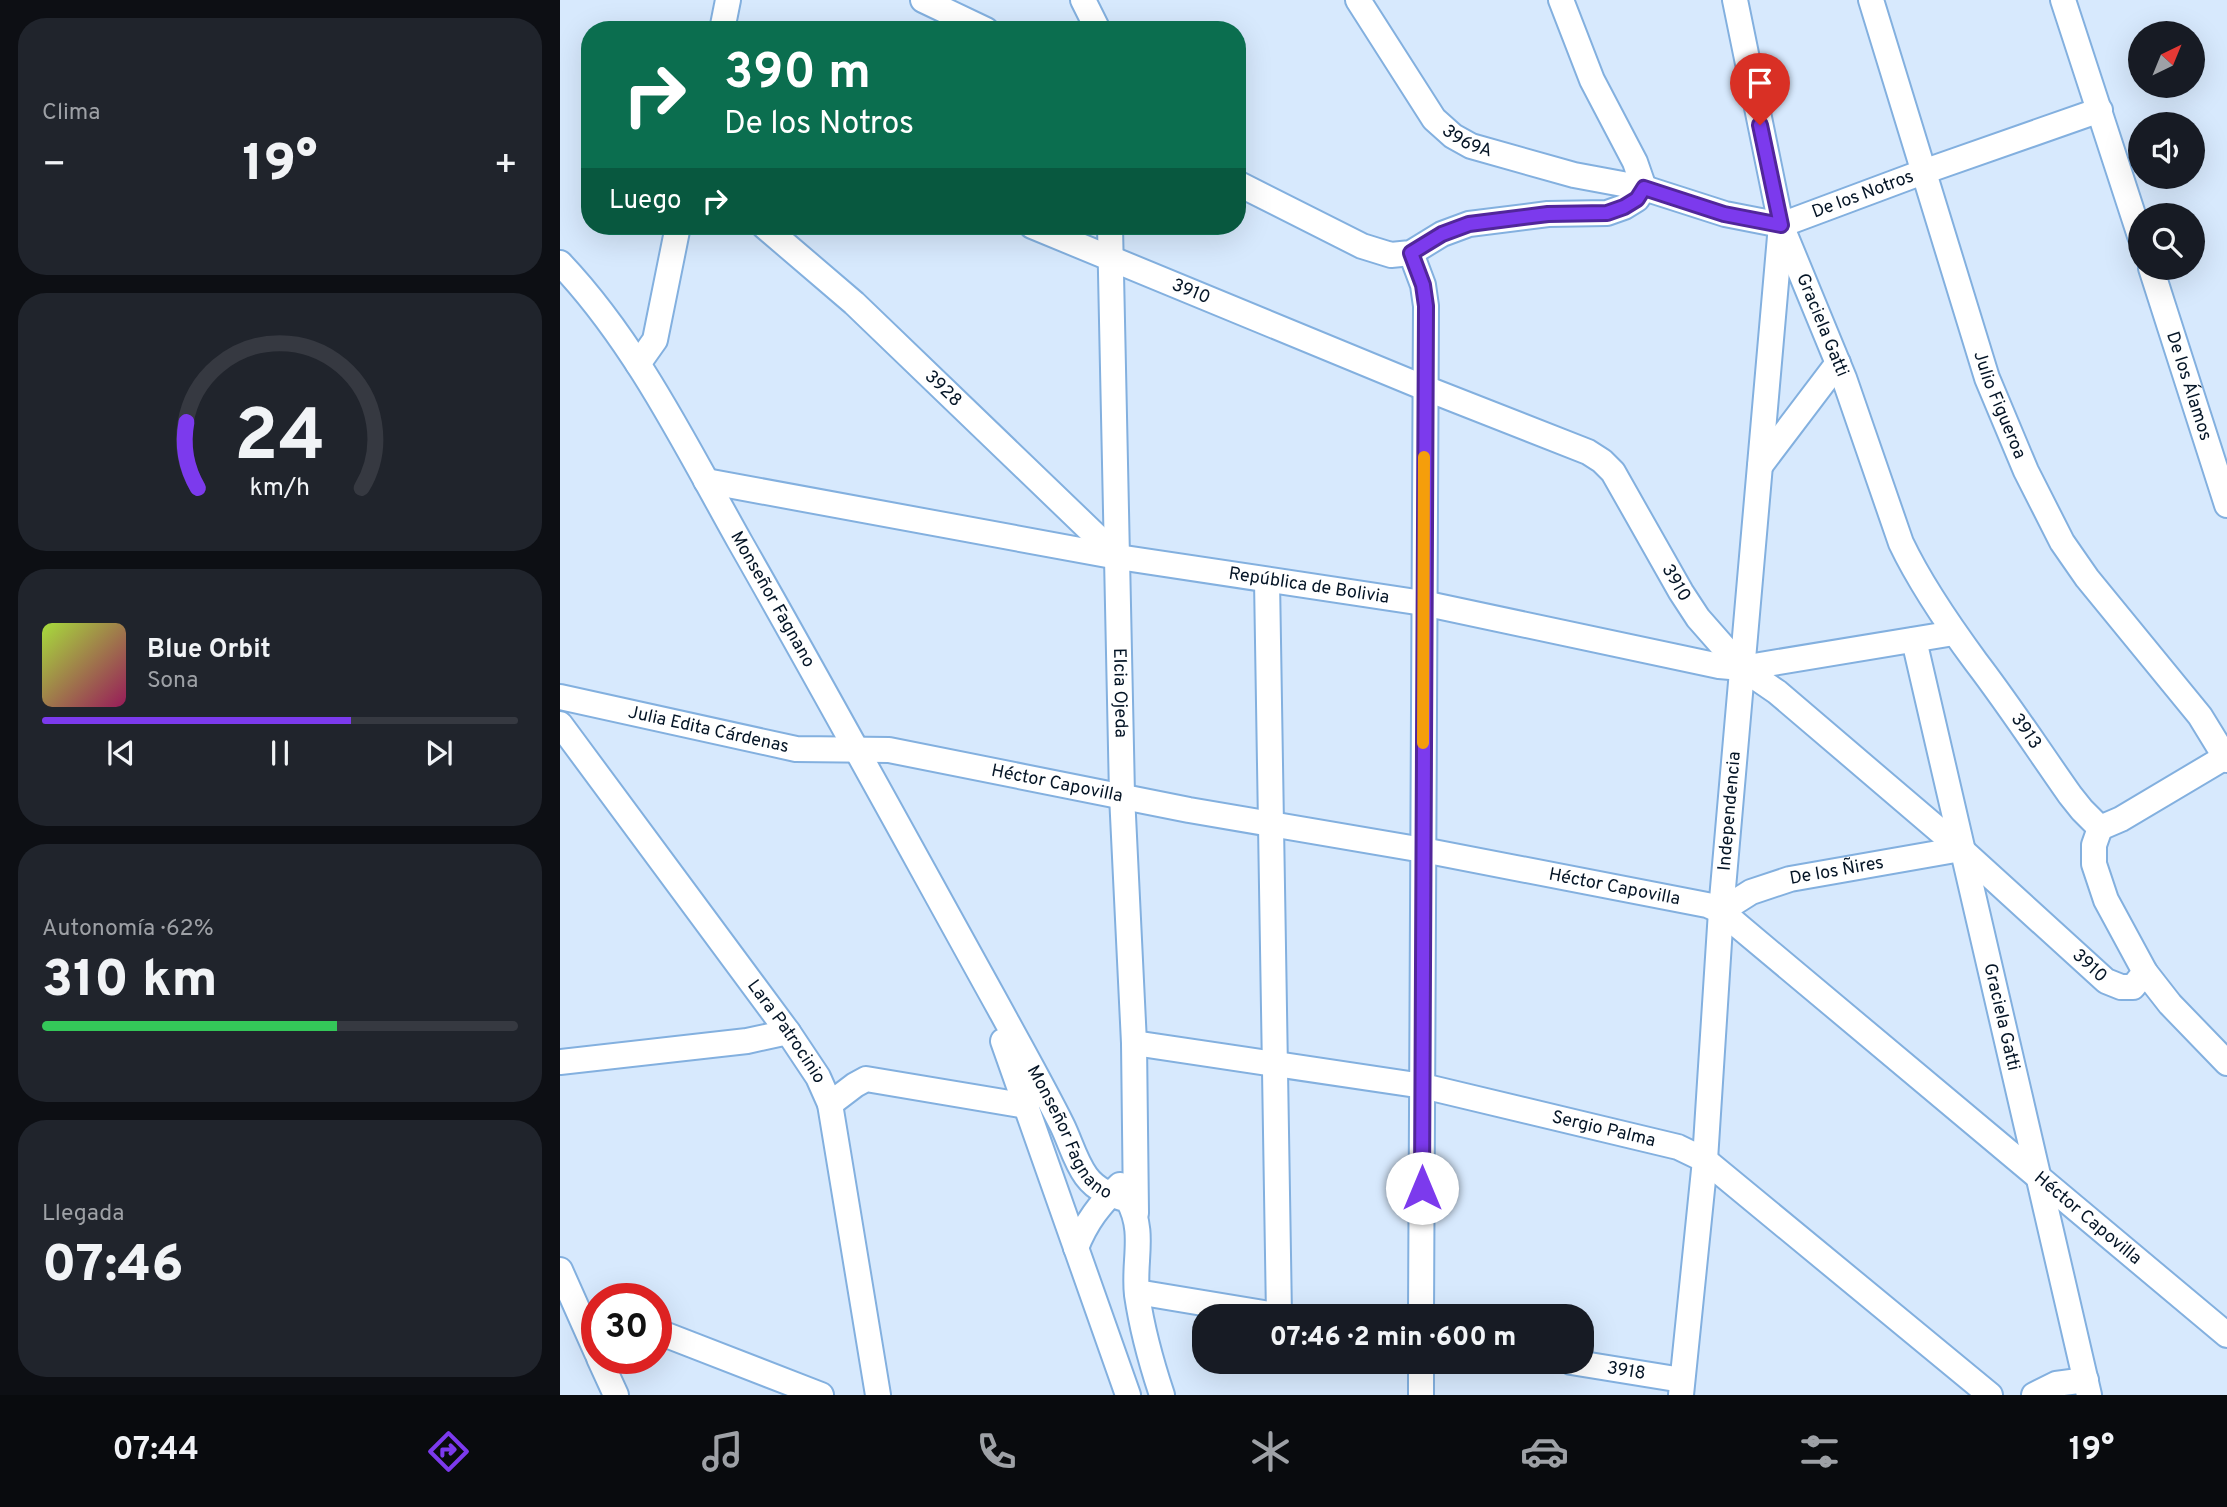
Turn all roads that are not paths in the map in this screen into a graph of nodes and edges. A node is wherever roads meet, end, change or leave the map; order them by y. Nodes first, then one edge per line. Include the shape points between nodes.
1 (729, 0) edge
2 (923, 0) edge
3 (1083, 0) edge
4 (1358, 0) edge
5 (1561, 0) edge
6 (1735, 0) edge
7 (1871, 0) edge
8 (2063, 0) edge
9 (724, 21) edge
10 (967, 21) edge
11 (1094, 21) edge
12 (2100, 110) junction
13 (1923, 172) junction
14 (1246, 188) edge
15 (1644, 188) junction
16 (2130, 203) edge
17 (1781, 225) junction
18 (676, 235) edge
19 (775, 235) edge
20 (1054, 235) edge
21 (1110, 235) edge
22 (1411, 253) junction
23 (1110, 258) junction
24 (560, 262) edge
25 (2155, 280) edge
26 (1838, 363) junction
27 (638, 364) junction
28 (1425, 388) junction
29 (1760, 467) junction
30 (706, 481) junction
31 (2227, 505) edge
32 (1118, 557) junction
33 (1267, 580) junction
34 (1423, 603) junction
35 (1954, 633) junction
36 (1914, 640) junction
37 (1742, 668) junction
38 (560, 697) edge
39 (560, 724) edge
40 (858, 749) junction
41 (2226, 758) edge
42 (1122, 795) junction
43 (1271, 824) junction
44 (2100, 828) junction
45 (1961, 849) junction
46 (1423, 850) junction
47 (1721, 911) junction
48 (966, 949) junction
49 (2145, 972) junction
50 (788, 1032) junction
51 (1134, 1043) junction
52 (560, 1062) edge
53 (2227, 1063) edge
54 (1275, 1064) junction
55 (1423, 1086) junction
56 (830, 1104) junction
57 (1027, 1106) junction
58 (1705, 1160) junction
59 (1136, 1162) junction
60 (2038, 1176) junction
61 (1110, 1195) junction
62 (1136, 1213) junction
63 (1076, 1248) junction
64 (560, 1270) edge
65 (1137, 1292) junction
66 (566, 1297) edge
67 (1208, 1304) edge
68 (1280, 1304) edge
69 (1421, 1304) edge
70 (581, 1324) edge
71 (2227, 1335) edge
72 (672, 1337) edge
73 (1594, 1367) edge
74 (606, 1374) edge
75 (1421, 1374) edge
76 (1682, 1387) edge
77 (2087, 1387) edge
78 (616, 1395) edge
79 (821, 1395) edge
80 (878, 1395) edge
81 (1128, 1395) edge
82 (1162, 1395) edge
83 (1421, 1395) edge
84 (1990, 1395) edge
85 (2034, 1395) edge

1 - 9 street
2 - 10 street
3 - 11 street
4 - 15 street, 3969A via 1434,119 1453,136 1471,146 1574,175
5 - 15 street via 1592,80
6 - 17 street, Graciela Gatti
7 - 13 street, Julio Figueroa
8 - 12 street
12 - 13 street, De los Notros
12 - 16 street
13 - 17 street, De los Notros
13 - 41 street, Julio Figueroa via 1987,378 2056,530 2087,578 2200,716
14 - 22 street via 1362,246 1391,255
15 - 17 street via 1724,214
15 - 22 street via 1637,199 1607,213 1548,214 1469,224
17 - 26 street, Graciela Gatti
17 - 29 street, Independencia
18 - 27 street via 655,340
19 - 32 street, 3928 via 854,303
20 - 23 street, 3910
21 - 23 street, Elcia Ojeda
22 - 28 street via 1426,306
23 - 28 street, 3910
23 - 32 street, Elcia Ojeda
24 - 27 street, Monseñor Fagnano via 586,289
25 - 31 street, De los Álamos
26 - 29 street
26 - 35 street, Graciela Gatti via 1901,543
27 - 30 street, Monseñor Fagnano
28 - 34 street
28 - 37 street, 3910 via 1602,461 1613,472 1698,618
29 - 37 street, Independencia
30 - 32 street, República de Bolivia
30 - 40 street, Monseñor Fagnano
32 - 33 street, República de Bolivia
32 - 42 street, Elcia Ojeda
33 - 34 street, República de Bolivia
33 - 43 street
34 - 37 street, República de Bolivia
34 - 46 street
35 - 36 street, República de Bolivia
35 - 44 street, 3913 via 2070,795
36 - 37 street, República de Bolivia
36 - 45 street, Graciela Gatti
37 - 45 street, 3910 via 1777,692
37 - 47 street, Independencia
38 - 40 street, Julia Edita Cárdenas via 796,749
39 - 50 street, Lara Patrocinio
40 - 42 street, Héctor Capovilla via 889,750
40 - 48 street, Monseñor Fagnano
41 - 44 street
42 - 43 street, Héctor Capovilla
42 - 51 street, Elcia Ojeda
43 - 46 street, Héctor Capovilla
43 - 54 street
44 - 49 street via 2094,864 2106,900
45 - 47 street, De los Ñires via 1790,879 1751,891
45 - 49 street, 3910 via 2106,981 2133,986
45 - 60 street, Graciela Gatti
46 - 47 street, Héctor Capovilla via 1692,901
46 - 55 street
47 - 58 street, Independencia
47 - 60 street, Héctor Capovilla
48 - 57 street, Monseñor Fagnano
48 - 61 street, Monseñor Fagnano via 1047,1095 1083,1172
49 - 53 street
50 - 52 street via 747,1041
50 - 56 street, Lara Patrocinio
51 - 54 street, Sergio Palma
51 - 59 street, Elcia Ojeda
54 - 55 street, Sergio Palma
54 - 68 street
55 - 58 street, Sergio Palma via 1678,1147
55 - 69 street
56 - 57 street via 866,1079
56 - 80 street, Lara Patrocinio
57 - 63 street, Monseñor Fagnano
58 - 76 street, Independencia
58 - 84 street, Sergio Palma
59 - 61 street
59 - 62 street, Elcia Ojeda
60 - 71 street, Héctor Capovilla
60 - 77 street, Graciela Gatti
61 - 62 street, Monseñor Fagnano via 1128,1200
61 - 63 street via 1084,1227
62 - 65 street
63 - 81 street, Monseñor Fagnano
64 - 66 street
65 - 67 street
65 - 82 street
66 - 70 street
72 - 79 street
73 - 76 street, 3918
74 - 78 street
75 - 83 street
77 - 85 street via 2056,1384

